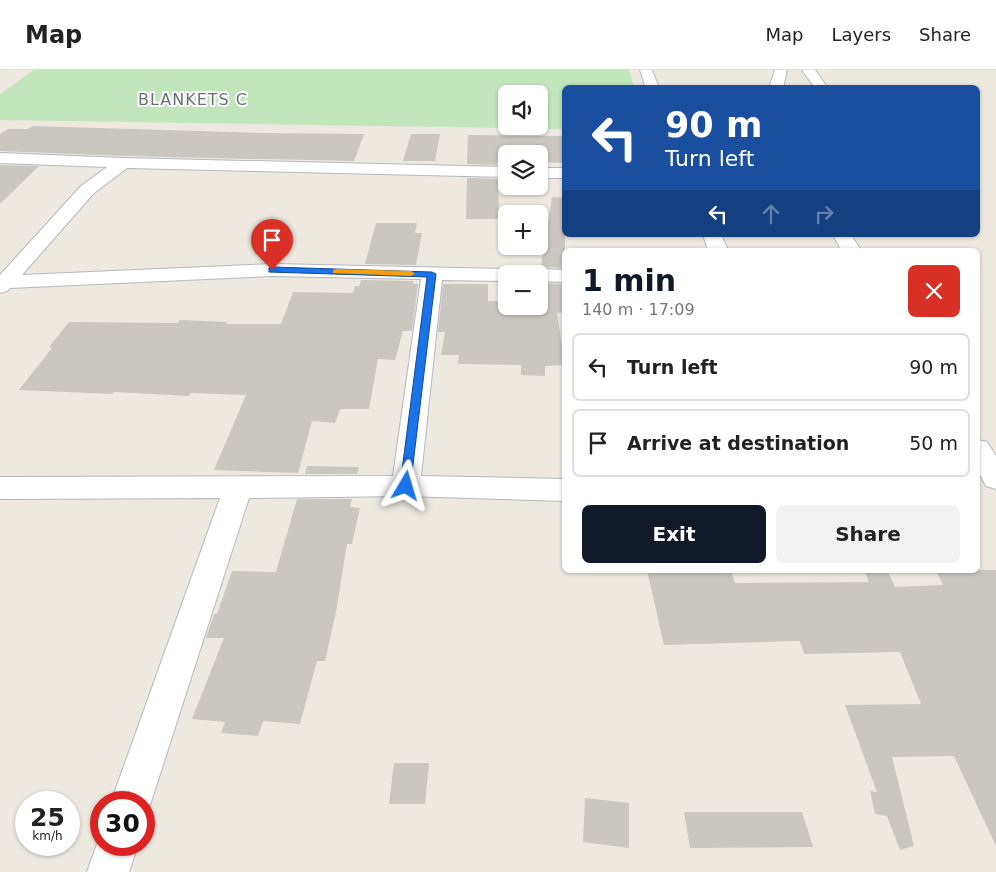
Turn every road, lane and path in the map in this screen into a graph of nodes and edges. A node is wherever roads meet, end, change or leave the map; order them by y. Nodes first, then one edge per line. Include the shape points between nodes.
1 (646, 70) edge
2 (781, 70) edge
3 (808, 70) edge
4 (652, 85) edge
5 (777, 85) edge
6 (820, 85) edge
7 (0, 158) edge
8 (123, 163) junction
9 (498, 172) edge
10 (548, 173) edge
11 (562, 173) edge
12 (843, 237) edge
13 (850, 248) edge
14 (432, 274) junction
15 (498, 275) edge
16 (548, 276) edge
17 (562, 276) edge
18 (3, 285) edge
19 (980, 452) edge
20 (996, 478) edge
21 (406, 486) junction
22 (238, 487) junction
23 (0, 488) edge
24 (562, 490) edge
25 (135, 791) edge
26 (113, 856) edge
27 (108, 872) edge

1 - 4 street
2 - 5 street
3 - 6 street
7 - 8 street
8 - 9 street
8 - 18 street via 87,190
10 - 11 street
12 - 13 street
14 - 15 street
14 - 18 street via 272,270
14 - 21 street
16 - 17 street
19 - 20 street
21 - 22 street
21 - 24 street
22 - 23 street
22 - 25 street
26 - 27 street

